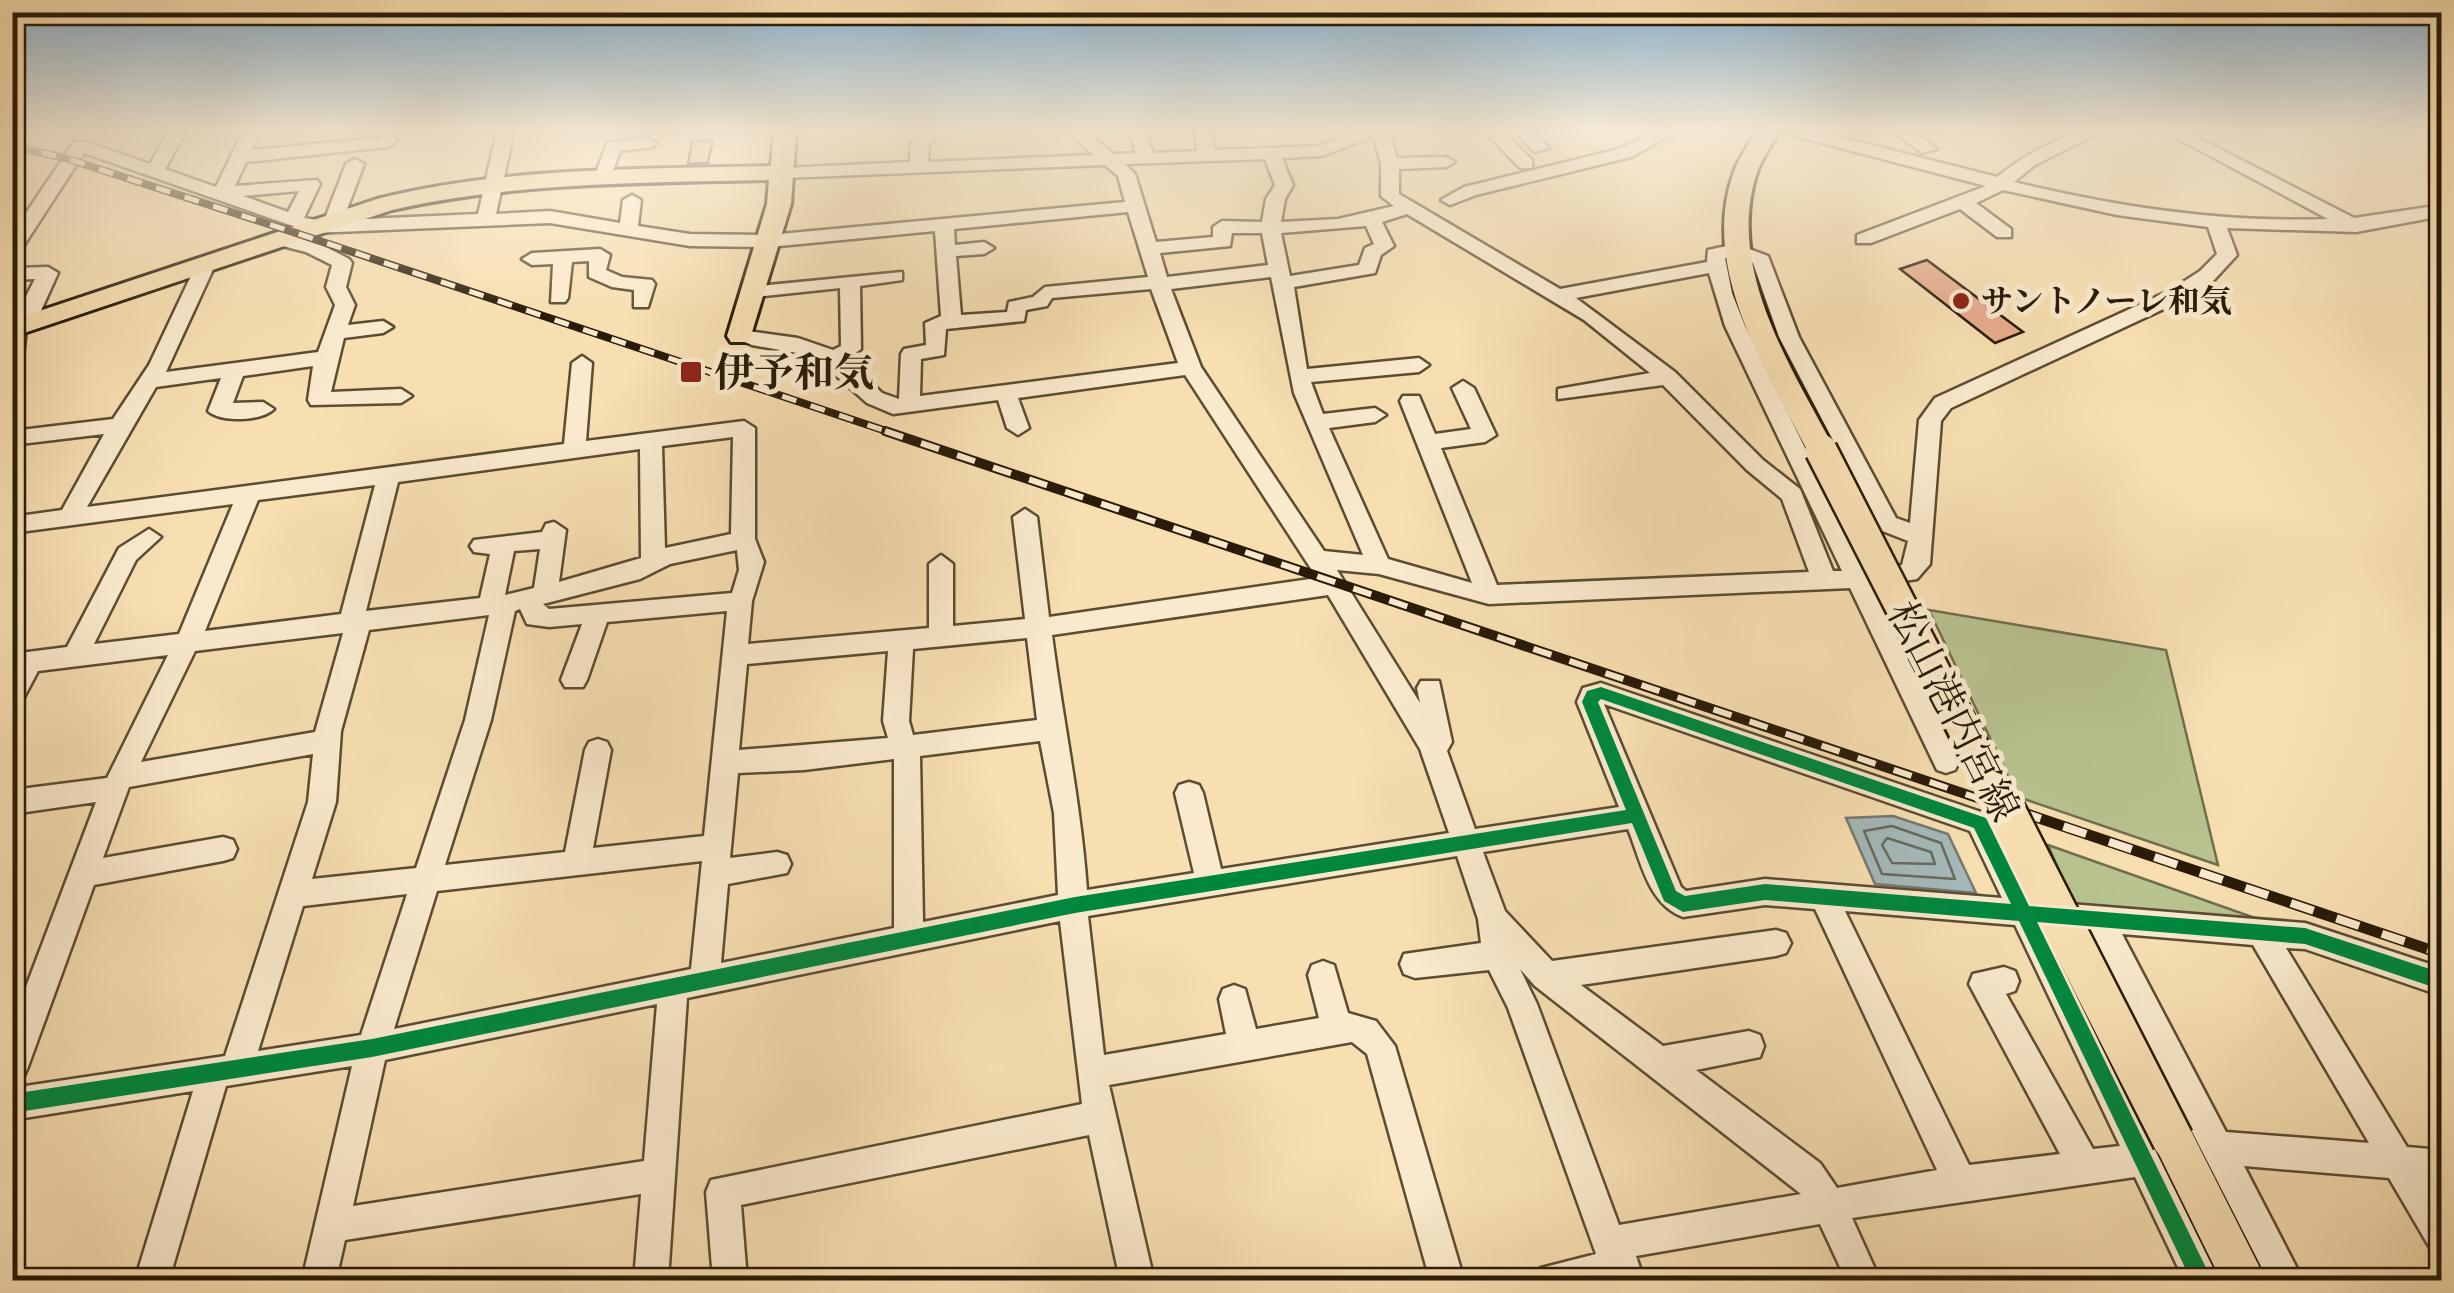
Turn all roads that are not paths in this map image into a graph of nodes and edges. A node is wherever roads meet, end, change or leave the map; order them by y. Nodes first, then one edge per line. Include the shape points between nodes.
1 (50, 191) edge
2 (230, 191) edge
3 (309, 191) edge
4 (333, 191) edge
5 (442, 191) edge
6 (492, 191) edge
7 (780, 191) edge
8 (1132, 191) edge
9 (1279, 191) edge
10 (1390, 191) edge
11 (1469, 191) edge
12 (1740, 191) edge
13 (1984, 191) edge
14 (2042, 191) edge
15 (2290, 191) edge
16 (223, 192) joint
17 (632, 200) dead end
18 (1450, 200) dead end
19 (1962, 202) junction
20 (1137, 206) junction
21 (1404, 208) junction
22 (2442, 210) edge
23 (550, 217) junction
24 (486, 218) junction
25 (1921, 218) junction
26 (1372, 220) junction
27 (944, 224) junction
28 (2218, 226) junction
29 (2356, 226) junction
30 (305, 227) junction
31 (1273, 227) junction
32 (619, 228) junction
33 (1941, 231) dead end
34 (2004, 233) dead end
35 (769, 240) junction
36 (1902, 246) dead end
37 (984, 248) dead end
38 (1150, 248) junction
39 (12, 249) edge
40 (946, 252) junction
41 (600, 255) junction
42 (1725, 258) junction
43 (563, 259) junction
44 (206, 263) junction
45 (12, 274) edge
46 (896, 276) dead end
47 (1280, 277) junction
48 (850, 281) junction
49 (1160, 283) junction
50 (755, 291) junction
51 (1557, 296) junction
52 (558, 298) dead end
53 (641, 303) dead end
54 (951, 321) junction
55 (18, 327) edge
56 (383, 327) dead end
57 (336, 332) junction
58 (740, 336) joint
59 (327, 358) junction
60 (800, 362) dead end
61 (582, 363) dead end
62 (1419, 364) dead end
63 (12, 365) edge
64 (839, 366) junction
65 (1191, 368) junction
66 (234, 373) junction
67 (1302, 376) junction
68 (1668, 377) junction
69 (149, 381) junction
70 (1464, 388) dead end
71 (1006, 394) junction
72 (1565, 394) dead end
73 (401, 396) dead end
74 (1411, 401) dead end
75 (908, 406) junction
76 (263, 409) dead end
77 (1374, 415) dead end
78 (1318, 422) junction
79 (121, 425) junction
80 (1018, 428) dead end
81 (12, 438) edge
82 (651, 440) junction
83 (1428, 442) junction
84 (574, 450) junction
85 (389, 474) junction
86 (249, 493) junction
87 (72, 514) junction
88 (1025, 516) dead end
89 (12, 524) edge
90 (1918, 536) junction
91 (150, 537) dead end
92 (743, 540) junction
93 (1316, 560) junction
94 (653, 562) junction
95 (941, 564) dead end
96 (1378, 565) junction
97 (1861, 579) junction
98 (1824, 580) junction
99 (1334, 585) junction
100 (1489, 595) junction
101 (517, 600) junction
102 (740, 601) junction
103 (598, 614) junction
104 (355, 622) junction
105 (1036, 628) junction
106 (941, 636) junction
107 (190, 639) junction
108 (901, 639) junction
109 (76, 655) junction
110 (738, 655) junction
111 (21, 663) edge
112 (574, 680) dead end
113 (1430, 688) dead end
114 (12, 696) edge
115 (1052, 728) junction
116 (327, 741) junction
117 (1432, 746) junction
118 (905, 747) junction
119 (598, 750) dead end
120 (728, 762) junction
121 (1946, 762) dead end
122 (118, 783) junction
123 (1189, 793) dead end
124 (12, 802) edge
125 (1634, 816) junction
126 (1468, 840) junction
127 (223, 849) dead end
128 (718, 860) junction
129 (578, 861) junction
130 (777, 864) dead end
131 (84, 874) junction
132 (426, 877) junction
133 (1210, 883) junction
134 (292, 894) junction
135 (1824, 898) junction
136 (1075, 905) junction
137 (2024, 914) junction
138 (1493, 919) junction
139 (2100, 922) junction
140 (2262, 934) junction
141 (909, 940) junction
142 (1776, 943) dead end
143 (1497, 955) junction
144 (1415, 964) dead end
145 (1323, 976) dead end
146 (1546, 976) junction
147 (705, 980) junction
148 (2004, 981) dead end
149 (2442, 982) edge
150 (673, 989) junction
151 (1234, 999) dead end
152 (1337, 1030) junction
153 (1244, 1046) junction
154 (1748, 1046) dead end
155 (372, 1048) junction
156 (1658, 1062) junction
157 (12, 1067) edge
158 (225, 1073) junction
159 (1090, 1073) junction
160 (12, 1104) edge
161 (1098, 1117) junction
162 (2216, 1147) junction
163 (2158, 1150) junction
164 (2397, 1163) junction
165 (2442, 1166) edge
166 (2086, 1167) junction
167 (657, 1175) junction
168 (1960, 1183) junction
169 (1830, 1206) junction
170 (330, 1226) junction
171 (2442, 1236) edge
172 (1620, 1264) edge
173 (152, 1280) edge
174 (318, 1280) edge
175 (652, 1280) edge
176 (730, 1280) edge
177 (1137, 1280) edge
178 (1447, 1280) edge
179 (1553, 1280) edge
180 (1863, 1280) edge
181 (2202, 1280) edge
182 (2244, 1280) edge
183 (2286, 1280) edge

1 - 39 street
2 - 16 street
3 - 30 street
4 - 30 street
5 - 30 main road
6 - 24 street
7 - 35 main road
8 - 20 street
9 - 31 street
10 - 21 street
11 - 18 street
12 - 42 main road, 松山港内宮線
13 - 19 street
14 - 28 street
15 - 29 street
16 - 30 street
17 - 32 street
19 - 25 street
19 - 34 street
20 - 27 street
20 - 38 street
21 - 26 street
21 - 51 street
22 - 29 street
23 - 24 street
23 - 32 street
23 - 43 street via 531,264
24 - 30 street
25 - 33 street
25 - 36 street via 1873,236
26 - 31 street
26 - 47 street via 1385,246 1372,252 1368,269
27 - 35 street
27 - 40 street
28 - 29 street
28 - 90 street via 2227,255 2220,267 1944,403 1930,420
30 - 44 main road
30 - 57 street via 313,248 342,263 336,287 345,305
31 - 38 street via 1222,227 1223,242
31 - 47 street
32 - 35 street via 690,240
32 - 41 street
35 - 50 main road
37 - 40 street
38 - 49 street
40 - 54 street
41 - 43 street
41 - 53 street via 596,273 645,284
42 - 51 street
42 - 90 street via 1762,260 1790,336 1888,524
42 - 97 street via 1736,326
42 - 163 main road, 松山港内宮線, bridge
43 - 52 street
44 - 55 main road
44 - 69 street
45 - 55 street via 48,273
46 - 48 street
47 - 49 street
47 - 67 street
48 - 50 street
48 - 64 street via 851,348
49 - 54 street via 1045,293 1040,302 1016,306 1018,317
49 - 65 street
50 - 58 main road
51 - 68 street
54 - 75 street via 935,323 937,350 911,354
55 - 63 street
56 - 57 street
57 - 59 street
58 - 64 street via 768,345 793,342
59 - 66 street
59 - 73 street via 319,400
60 - 64 street
61 - 84 street
62 - 67 street
64 - 75 street via 872,400
65 - 71 street
65 - 93 street
66 - 69 street
66 - 76 street via 219,411
67 - 78 street
68 - 72 street
68 - 98 street via 1755,466 1792,494
69 - 79 street
70 - 83 street via 1485,435
71 - 75 street
71 - 80 street
74 - 83 street
77 - 78 street
78 - 96 street
79 - 81 street
79 - 87 street
82 - 84 street
82 - 92 street via 744,428
82 - 94 street
83 - 100 street
84 - 85 street
85 - 86 street
85 - 104 street
86 - 87 street
86 - 107 street
87 - 89 street
88 - 105 street
90 - 97 street via 1918,564 1909,573
91 - 109 street via 128,554
92 - 94 street
92 - 102 street via 752,550 752,566
93 - 96 street
93 - 99 street
94 - 101 street
95 - 106 street
96 - 100 street
97 - 98 street
97 - 121 street
98 - 100 street
99 - 105 street
99 - 117 street
101 - 101 street via 554,534 493,545
101 - 103 street via 536,617
101 - 104 street
101 - 132 street
102 - 103 street
102 - 110 street
103 - 112 street
104 - 107 street
104 - 116 street
105 - 106 street
105 - 115 street
106 - 108 street
107 - 109 street
107 - 122 street
108 - 110 street
108 - 118 street via 896,721
109 - 111 street
110 - 120 street
111 - 114 street
113 - 117 street via 1439,742
115 - 118 street
115 - 136 street
116 - 122 street
116 - 134 street via 322,802
117 - 126 street
118 - 120 street
118 - 141 street
119 - 129 street
120 - 128 street
122 - 124 street
122 - 131 street
123 - 133 street
125 - 126 street
125 - 135 street via 1670,896 1683,904 1765,892
125 - 137 street via 1592,695 1602,692 1980,823
126 - 133 street
126 - 138 street
127 - 131 street
128 - 129 street
128 - 130 street
128 - 147 street
129 - 132 street
131 - 157 street
132 - 134 street
132 - 155 street
133 - 136 street
134 - 158 street
135 - 137 street
135 - 168 street
136 - 141 street
136 - 159 street
137 - 139 street
137 - 163 street
138 - 143 street
138 - 146 street
139 - 140 street
139 - 162 street
140 - 149 street via 2305,936
140 - 164 street
141 - 147 street
142 - 146 street
143 - 144 street
143 - 172 street via 1522,1004
145 - 152 street
146 - 156 street
147 - 150 street
148 - 166 street via 1984,984
150 - 155 street
150 - 167 street
151 - 153 street
152 - 153 street
152 - 178 street via 1352,1026 1380,1046
153 - 159 street
154 - 156 street
155 - 158 street
155 - 170 street
156 - 169 street via 1808,1174
158 - 160 street
158 - 173 street
159 - 161 street
161 - 176 street via 724,1192
161 - 177 street
162 - 164 street
162 - 183 street
163 - 166 street
163 - 181 street
163 - 182 main road, 松山港内宮線
164 - 165 street
164 - 171 street
166 - 168 street
167 - 170 street
167 - 175 street
168 - 169 street
169 - 172 street
169 - 180 street
170 - 174 street
172 - 179 street

